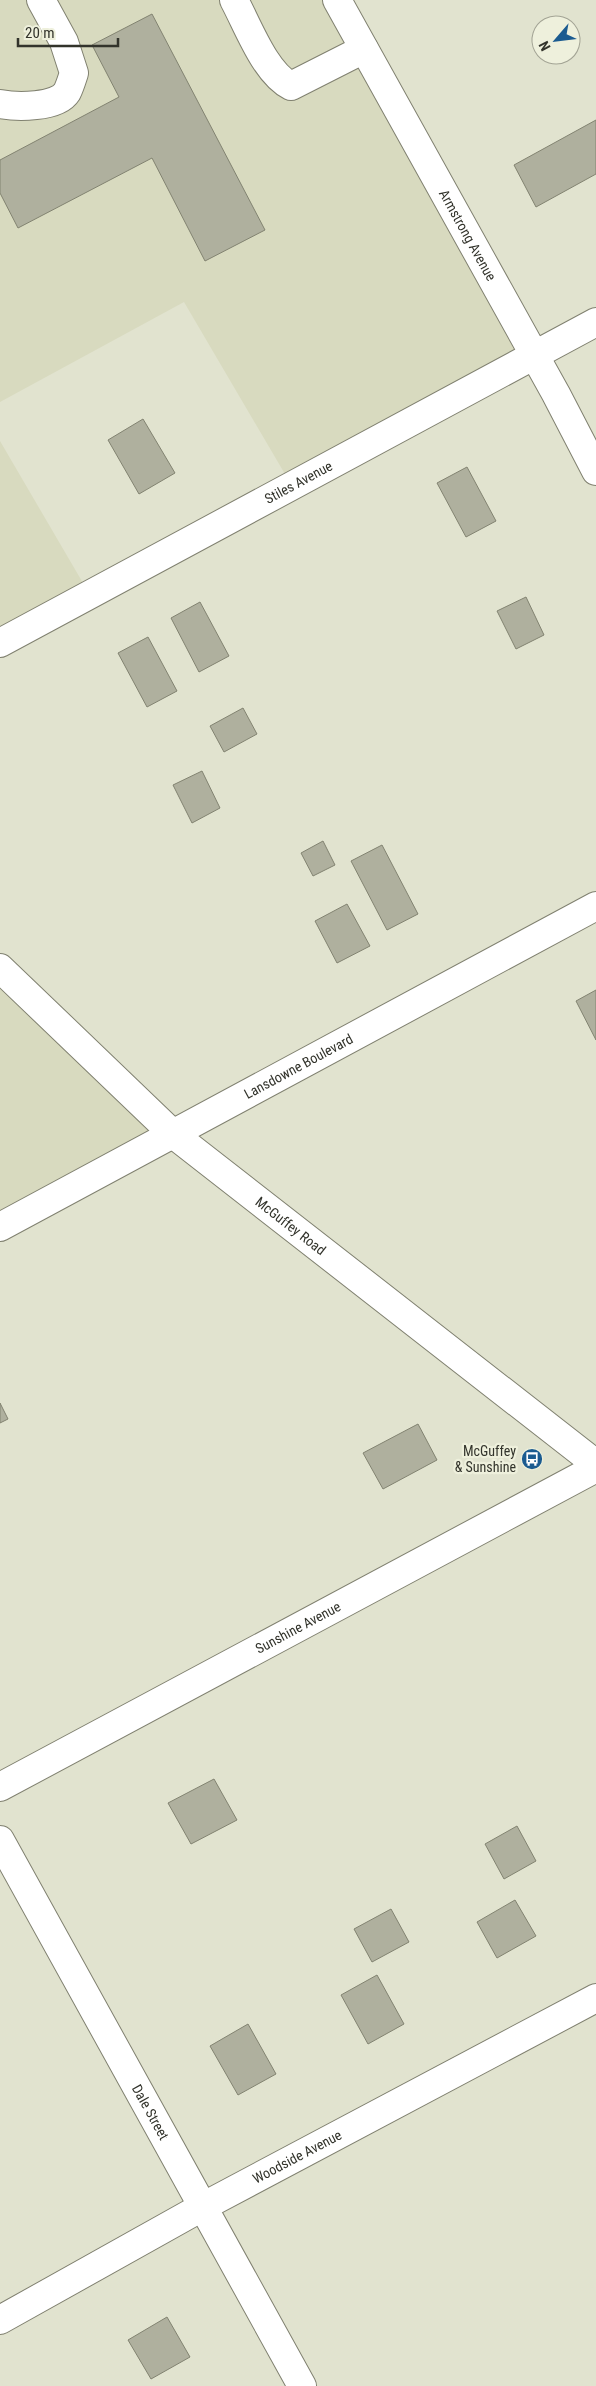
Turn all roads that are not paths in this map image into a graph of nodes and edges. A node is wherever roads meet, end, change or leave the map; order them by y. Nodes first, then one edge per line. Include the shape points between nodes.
1 (41, 0) edge
2 (234, 0) edge
3 (337, 0) edge
4 (364, 49) junction
5 (0, 104) edge
6 (596, 322) edge
7 (533, 356) junction
8 (596, 471) edge
9 (0, 643) edge
10 (596, 906) edge
11 (0, 968) edge
12 (173, 1134) junction
13 (0, 1227) edge
14 (596, 1464) edge
15 (596, 1468) edge
16 (0, 1787) edge
17 (0, 1840) edge
18 (596, 1998) edge
19 (204, 2206) junction
20 (0, 2320) edge
21 (302, 2386) edge

1 - 5 street via 64,42 74,73 66,94 49,102 19,107
2 - 4 street via 272,71 281,81 292,86
3 - 4 street, Armstrong Avenue
4 - 7 street, Armstrong Avenue
6 - 7 street, Stiles Avenue
7 - 8 street, Armstrong Avenue
7 - 9 street, Stiles Avenue
10 - 12 street, Lansdowne Boulevard
11 - 12 street, McGuffey Road
12 - 13 street, Lansdowne Boulevard
12 - 14 street, McGuffey Road
15 - 16 street, Sunshine Avenue
17 - 19 street, Dale Street
18 - 19 street, Woodside Avenue
19 - 20 street, Woodside Avenue
19 - 21 street, Dale Street

